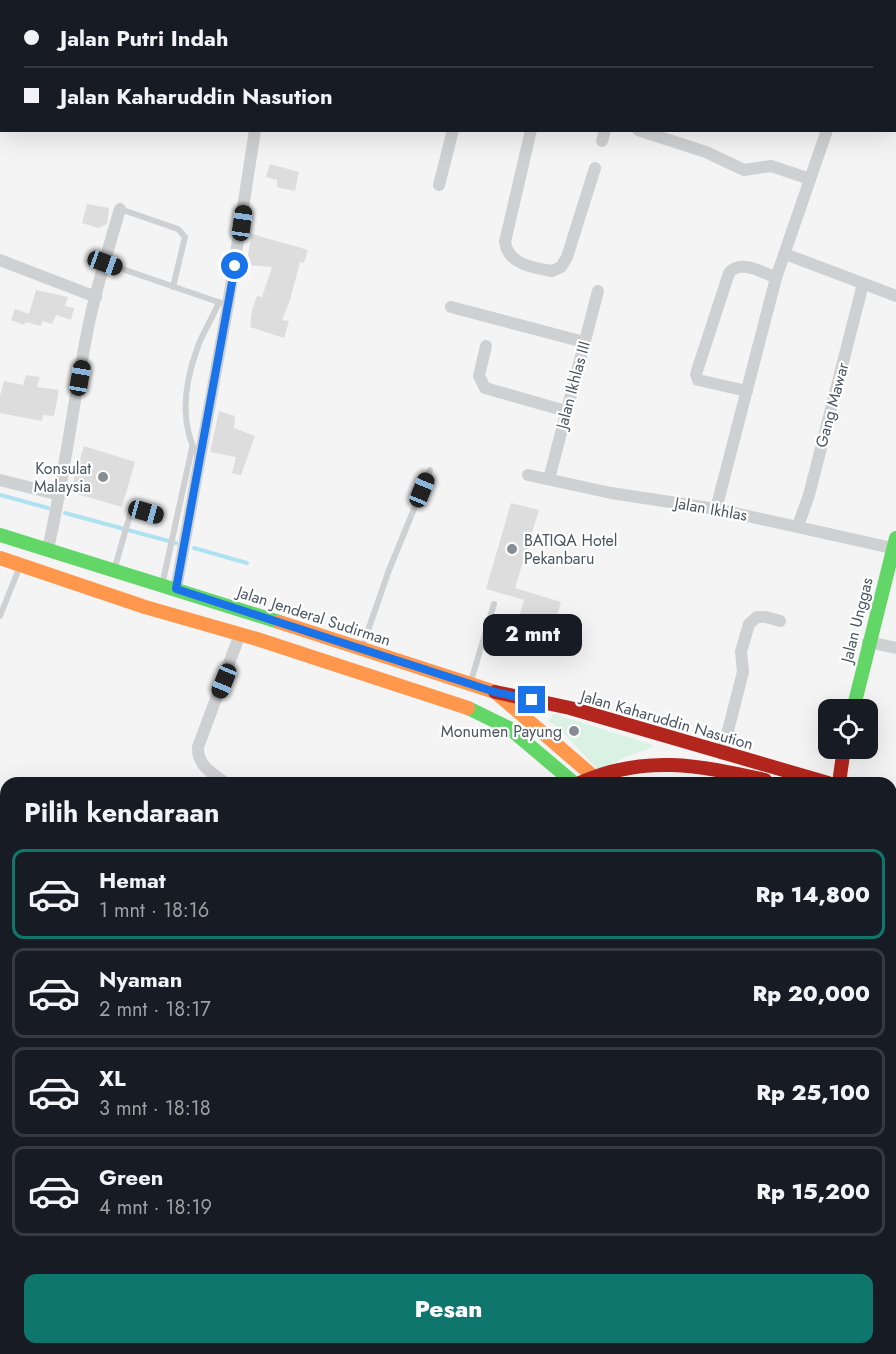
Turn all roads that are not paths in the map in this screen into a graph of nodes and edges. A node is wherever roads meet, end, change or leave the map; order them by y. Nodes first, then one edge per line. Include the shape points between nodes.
1 (255, 132) edge
2 (453, 132) edge
3 (531, 132) edge
4 (644, 132) edge
5 (826, 132) edge
6 (595, 168) dead end
7 (810, 179) junction
8 (440, 184) dead end
9 (120, 209) joint
10 (785, 254) junction
11 (0, 260) edge
12 (105, 263) junction
13 (776, 278) junction
14 (863, 284) junction
15 (173, 287) junction
16 (598, 291) dead end
17 (896, 296) edge
18 (96, 297) junction
19 (224, 304) junction
20 (451, 307) dead end
21 (584, 342) junction
22 (486, 346) dead end
23 (747, 392) junction
24 (566, 411) junction
25 (193, 447) junction
26 (200, 461) junction
27 (430, 470) dead end
28 (528, 475) dead end
29 (549, 479) junction
30 (0, 480) edge
31 (60, 495) junction
32 (716, 509) junction
33 (159, 516) dead end
34 (798, 526) junction
35 (0, 535) edge
36 (895, 545) edge
37 (48, 549) junction
38 (0, 558) edge
39 (21, 564) junction
40 (113, 570) junction
41 (157, 583) junction
42 (176, 589) junction
43 (494, 604) dead end
44 (144, 607) junction
45 (0, 616) edge
46 (780, 621) dead end
47 (240, 634) junction
48 (868, 642) junction
49 (361, 648) junction
50 (896, 648) edge
51 (470, 684) junction
52 (495, 692) junction
53 (855, 699) edge
54 (722, 754) junction
55 (842, 759) edge
56 (217, 777) edge
57 (567, 777) edge
58 (593, 777) edge
59 (605, 777) edge
60 (738, 777) edge
61 (806, 777) edge
62 (840, 777) edge

1 - 19 street
2 - 8 street
3 - 6 street via 505,242 506,250 515,260 552,271 561,267
4 - 7 street via 706,152 744,170 771,166
5 - 7 street
7 - 10 street
9 - 12 street
9 - 15 lane via 184,233
10 - 13 street
10 - 14 street
11 - 18 street
12 - 15 lane
12 - 18 street
13 - 23 street
13 - 23 street via 742,266 732,268 696,374 698,380
14 - 17 street
14 - 34 street, Gang Mawar
15 - 19 lane
16 - 21 street, Jalan Ikhlas III
18 - 31 street
19 - 25 lane via 197,347 188,384 184,416
19 - 26 street
20 - 21 street
21 - 24 street, Jalan Ikhlas III
22 - 24 street via 479,376 485,388
23 - 32 street
24 - 29 street, Jalan Ikhlas III
25 - 26 lane
25 - 41 lane via 170,553
26 - 42 street
27 - 49 lane
28 - 29 street, Jalan Ikhlas
29 - 32 street, Jalan Ikhlas via 611,494
30 - 31 street
31 - 37 street
32 - 34 street, Jalan Ikhlas
33 - 40 lane via 132,508
34 - 36 street, Jalan Ikhlas
35 - 37 main road, Jalan Jenderal Sudirman
36 - 48 main road, Jalan Unggas
37 - 40 main road, Jalan Jenderal Sudirman
38 - 39 main road
39 - 44 main road
39 - 45 lane
40 - 41 main road, Jalan Jenderal Sudirman
41 - 42 main road, Jalan Jenderal Sudirman
41 - 44 main road
42 - 49 main road, Jalan Jenderal Sudirman
43 - 51 lane
44 - 47 main road
46 - 54 street via 757,617 749,624 741,652 743,672
47 - 56 street via 198,747 204,767
47 - 57 main road via 478,711 509,728
48 - 50 street
48 - 53 main road, Jalan Unggas
49 - 51 main road, Jalan Jenderal Sudirman
51 - 52 main road, Jalan Jenderal Sudirman
52 - 54 main road, Jalan Kaharuddin Nasution via 570,708
52 - 58 main road, Jalan Jenderal Sudirman
54 - 61 main road, Jalan Kaharuddin Nasution
55 - 62 main road
59 - 60 main road, Jalan Kaharuddin Nasution via 621,767 671,763

